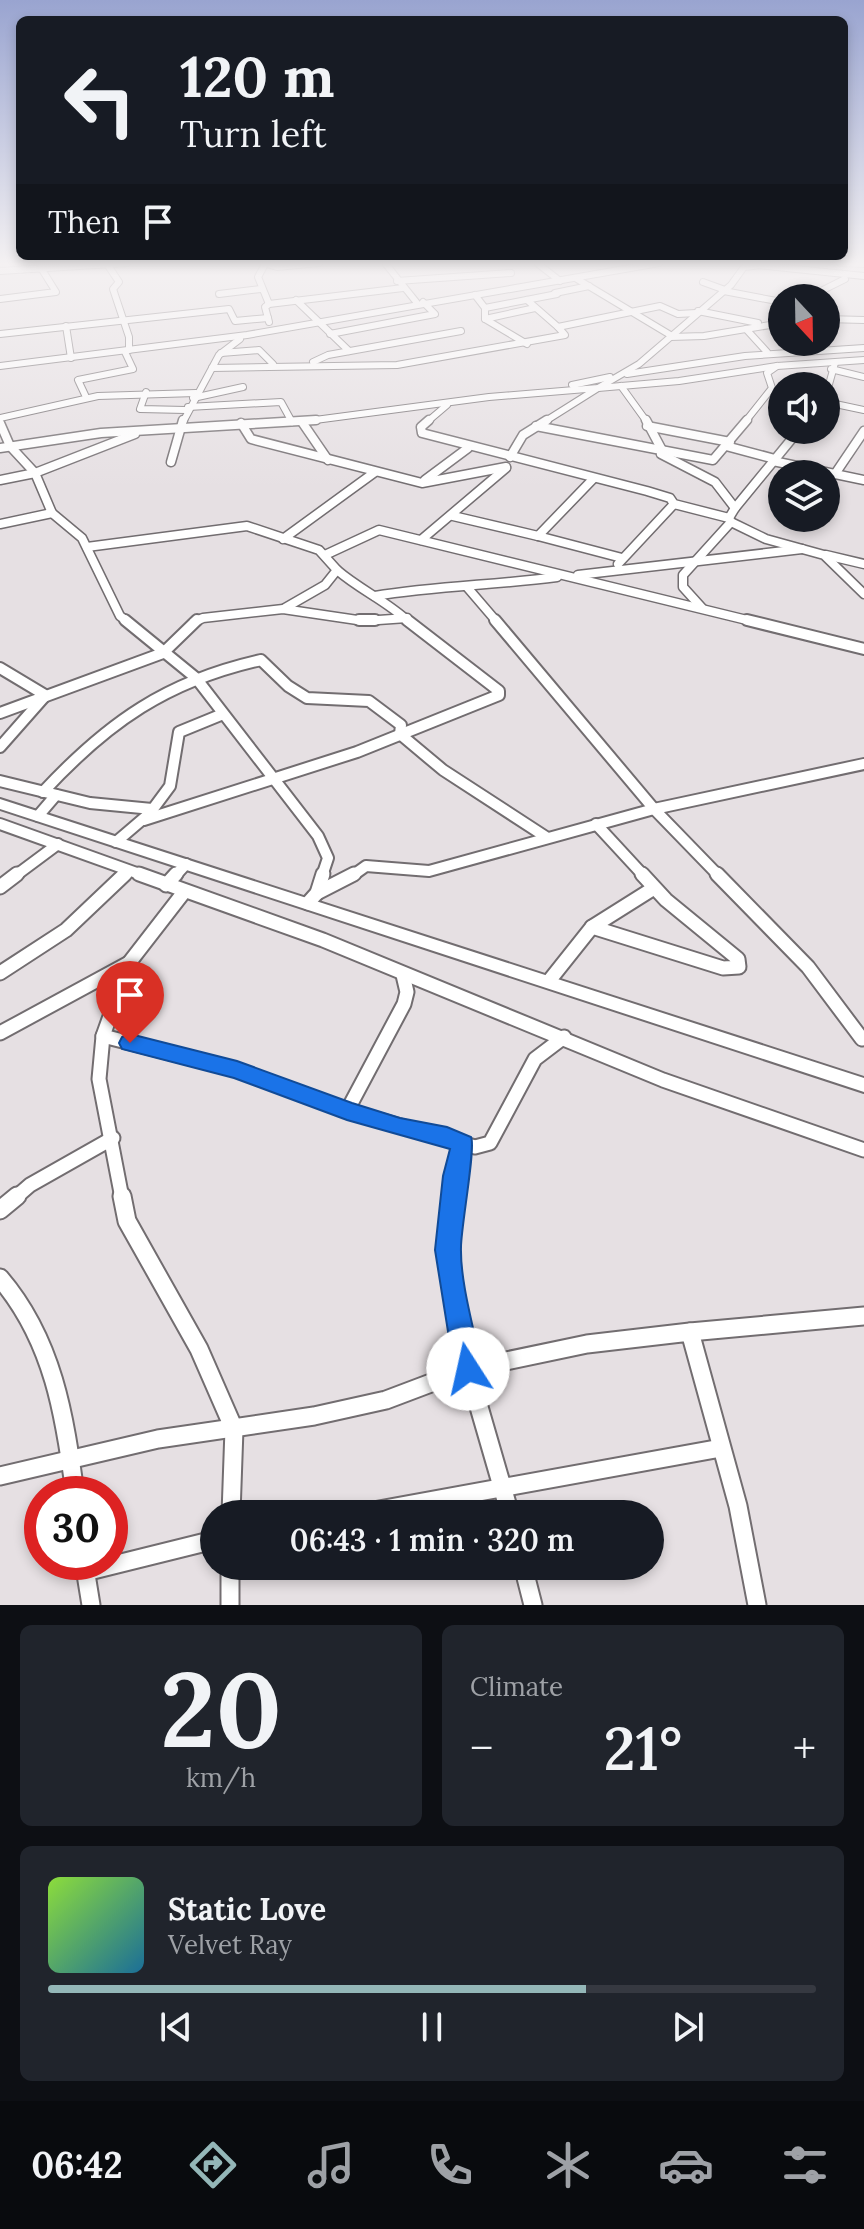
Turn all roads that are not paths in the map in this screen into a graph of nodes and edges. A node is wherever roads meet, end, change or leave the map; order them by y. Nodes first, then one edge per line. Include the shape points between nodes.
1 (68, 338) edge
2 (126, 338) edge
3 (227, 338) edge
4 (241, 338) edge
5 (334, 338) edge
6 (370, 338) edge
7 (390, 338) edge
8 (517, 338) edge
9 (553, 338) edge
10 (669, 338) edge
11 (754, 338) edge
12 (212, 340) junction
13 (527, 344) junction
14 (228, 345) junction
15 (378, 345) junction
16 (840, 347) edge
17 (864, 348) edge
18 (127, 351) junction
19 (349, 351) junction
20 (767, 352) joint
21 (221, 353) junction
22 (71, 358) junction
23 (864, 360) edge
24 (310, 363) junction
25 (273, 364) junction
26 (0, 366) edge
27 (777, 366) junction
28 (833, 366) junction
29 (212, 368) junction
30 (833, 372) edge
31 (618, 376) junction
32 (862, 377) edge
33 (840, 381) edge
34 (621, 386) junction
35 (243, 387) dead end
36 (598, 388) junction
37 (146, 392) junction
38 (529, 393) junction
39 (195, 396) junction
40 (86, 397) junction
41 (448, 405) junction
42 (840, 405) edge
43 (187, 408) junction
44 (864, 410) edge
45 (0, 421) edge
46 (292, 422) junction
47 (302, 422) junction
48 (241, 423) junction
49 (536, 426) junction
50 (647, 426) junction
51 (179, 427) junction
52 (143, 431) junction
53 (864, 431) edge
54 (728, 444) junction
55 (787, 444) edge
56 (10, 446) junction
57 (0, 448) edge
58 (468, 448) junction
59 (660, 451) junction
60 (513, 458) junction
61 (328, 460) junction
62 (774, 460) joint
63 (171, 462) dead end
64 (506, 467) junction
65 (768, 467) edge
66 (840, 467) edge
67 (375, 472) junction
68 (35, 473) junction
69 (840, 475) edge
70 (593, 479) junction
71 (0, 480) edge
72 (864, 480) edge
73 (422, 483) junction
74 (674, 504) junction
75 (735, 508) junction
76 (52, 513) junction
77 (453, 516) junction
78 (730, 520) junction
79 (0, 524) edge
80 (538, 536) junction
81 (283, 539) junction
82 (421, 540) junction
83 (87, 547) junction
84 (802, 549) junction
85 (325, 555) junction
86 (824, 555) junction
87 (622, 558) junction
88 (692, 563) junction
89 (864, 564) edge
90 (337, 570) junction
91 (614, 572) junction
92 (566, 576) junction
93 (467, 587) junction
94 (610, 587) junction
95 (864, 594) edge
96 (375, 596) junction
97 (283, 609) junction
98 (702, 609) junction
99 (407, 618) junction
100 (864, 649) edge
101 (163, 653) junction
102 (0, 668) edge
103 (196, 678) junction
104 (45, 695) junction
105 (0, 713) edge
106 (223, 714) junction
107 (400, 734) junction
108 (0, 747) edge
109 (864, 764) edge
110 (274, 779) junction
111 (0, 781) edge
112 (43, 792) junction
113 (56, 795) junction
114 (0, 804) edge
115 (152, 809) junction
116 (654, 809) junction
117 (44, 818) junction
118 (144, 820) junction
119 (0, 824) edge
120 (596, 824) junction
121 (33, 836) junction
122 (546, 837) junction
123 (116, 842) junction
124 (58, 844) junction
125 (186, 864) junction
126 (128, 871) junction
127 (166, 885) junction
128 (0, 887) edge
129 (654, 888) junction
130 (184, 892) junction
131 (312, 898) junction
132 (592, 927) junction
133 (129, 963) junction
134 (0, 973) edge
135 (403, 975) junction
136 (549, 981) junction
137 (0, 1033) edge
138 (103, 1036) junction
139 (564, 1037) junction
140 (862, 1039) edge
141 (864, 1085) edge
142 (347, 1111) junction
143 (113, 1138) junction
144 (463, 1144) junction
145 (864, 1150) edge
146 (0, 1210) edge
147 (0, 1278) edge
148 (864, 1316) edge
149 (690, 1332) junction
150 (468, 1369) junction
151 (234, 1429) junction
152 (721, 1448) junction
153 (71, 1457) junction
154 (0, 1476) edge
155 (73, 1476) edge
156 (503, 1489) junction
157 (231, 1500) edge
158 (439, 1500) edge
159 (506, 1500) edge
160 (200, 1543) edge
161 (128, 1558) edge
162 (87, 1580) edge
163 (230, 1580) edge
164 (527, 1580) edge
165 (91, 1605) edge
166 (230, 1605) edge
167 (533, 1605) edge
168 (757, 1605) edge

1 - 22 street
2 - 18 street
3 - 12 street
4 - 14 street
5 - 19 street
6 - 15 street
7 - 15 street
8 - 13 street
9 - 13 street
10 - 31 street
11 - 20 street
12 - 14 street
12 - 18 street
13 - 24 street via 397,365
14 - 21 street
15 - 19 street
16 - 17 street
18 - 22 street
18 - 40 street via 133,369 79,379
19 - 24 street
20 - 31 street
21 - 25 street via 259,350
21 - 29 street
22 - 26 street
23 - 28 street
24 - 25 street
25 - 29 street
27 - 28 street
27 - 34 street
27 - 54 street via 767,373 772,388
28 - 30 street
28 - 32 street
29 - 39 street
31 - 36 street
31 - 38 street
32 - 33 street
34 - 36 street
34 - 50 street via 641,409
35 - 39 street
36 - 38 street
36 - 49 street
37 - 39 street
37 - 40 street
37 - 43 street via 140,409
38 - 41 street
39 - 43 street
40 - 45 street
41 - 47 street
41 - 58 street via 420,430
42 - 44 street
43 - 46 street via 281,402
43 - 51 street
45 - 56 street
46 - 47 street
46 - 48 street
47 - 61 street
48 - 51 street
48 - 61 street via 251,439
49 - 59 street
49 - 60 street via 517,441
50 - 54 street
50 - 59 street
51 - 52 street
51 - 63 street
52 - 56 street
52 - 68 street
53 - 66 street
54 - 59 street via 709,461
54 - 62 street
55 - 62 street
56 - 57 street
56 - 68 street
58 - 60 street
58 - 73 street
59 - 75 street via 715,482
60 - 64 street
60 - 70 street
61 - 67 street
64 - 73 street
64 - 77 street
65 - 75 street
67 - 73 street
67 - 81 street
68 - 71 street
68 - 76 street
69 - 72 street
70 - 74 street via 666,496
70 - 80 street
74 - 78 street
74 - 87 street
75 - 78 street
76 - 79 street
76 - 83 street via 75,529
77 - 80 street
77 - 82 street
78 - 84 street via 766,539
78 - 88 street
80 - 87 street
81 - 83 street via 262,528 236,525
81 - 85 street
82 - 85 street via 375,530
82 - 92 street
83 - 101 street via 120,616
84 - 86 street
84 - 88 street
85 - 90 street
86 - 89 street
86 - 95 street
87 - 91 street
88 - 91 street
88 - 98 street via 682,583
90 - 96 street
90 - 97 street via 325,585
91 - 92 street
91 - 94 street
92 - 93 street
92 - 94 street
93 - 96 street
93 - 116 street
94 - 98 street
96 - 99 street
97 - 99 street via 355,620
97 - 101 street via 195,621
98 - 100 street
99 - 107 street via 500,693
101 - 103 street
101 - 104 street
102 - 104 street
103 - 106 street
103 - 107 street via 261,660 307,698 377,704 401,725
103 - 112 street via 130,709
104 - 105 street
104 - 108 street
106 - 110 street
106 - 115 street via 179,732 174,778
107 - 110 street
107 - 122 street via 443,770
109 - 116 street
110 - 118 street
110 - 131 street via 318,836 328,858
111 - 112 street
112 - 113 street
113 - 115 street
113 - 117 street
114 - 117 street
115 - 118 street
116 - 120 street
116 - 140 street via 808,967
117 - 121 street
117 - 123 street
118 - 123 street
119 - 121 street
120 - 122 street
120 - 129 street
121 - 124 street
122 - 131 street via 429,871 366,866
123 - 125 street
124 - 126 street
124 - 128 street
125 - 127 street
125 - 131 street
126 - 127 street
126 - 134 street via 66,930
127 - 130 street
129 - 132 street
129 - 132 street via 738,959 739,967 723,968
130 - 133 street
130 - 135 street via 323,940
131 - 136 street
132 - 136 street
133 - 137 street
133 - 138 street
135 - 139 street
135 - 142 street via 404,1004
136 - 141 street
138 - 142 street via 237,1070
138 - 143 street via 99,1079
139 - 144 street via 535,1059 490,1143
139 - 145 street via 663,1080
142 - 144 street
143 - 146 street via 30,1185
143 - 151 street via 127,1221 199,1349
144 - 150 street via 448,1250
147 - 153 street via 15,1293 40,1339
148 - 149 street
149 - 150 street via 587,1344
149 - 152 street
150 - 151 street via 386,1400
150 - 156 street
151 - 153 street
151 - 157 street
152 - 156 street
152 - 168 street
153 - 154 street
153 - 155 street
156 - 158 street
156 - 159 street
160 - 161 street
162 - 165 street
163 - 166 street
164 - 167 street

